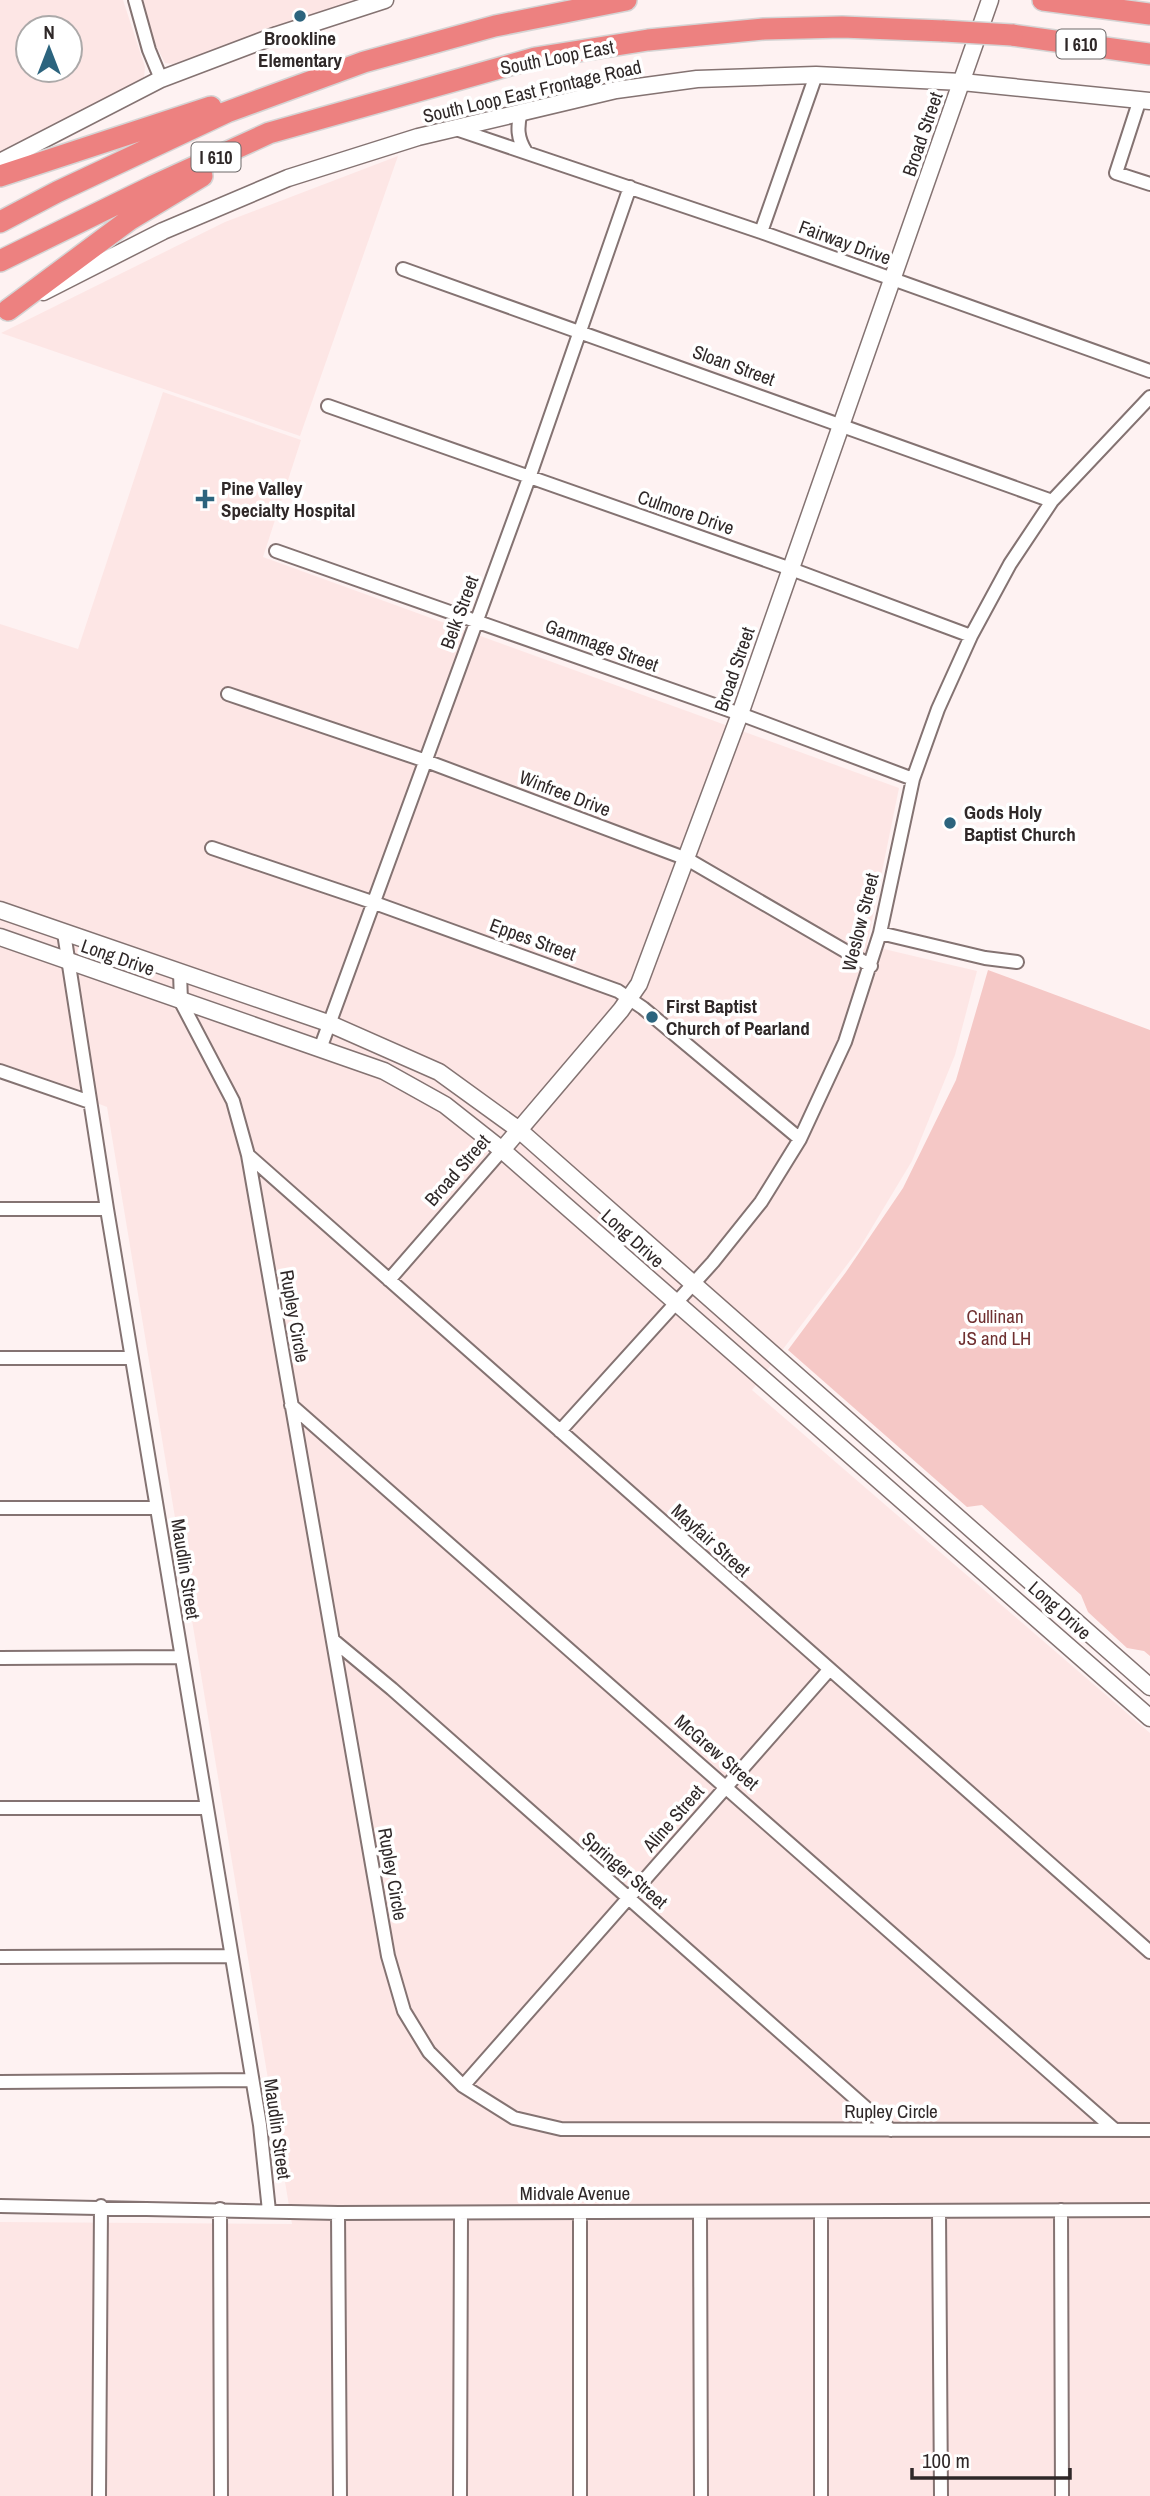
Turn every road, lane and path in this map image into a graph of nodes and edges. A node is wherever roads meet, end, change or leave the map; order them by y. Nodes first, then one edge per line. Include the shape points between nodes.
1 (135, 0) edge
2 (385, 0) edge
3 (626, 0) edge
4 (990, 0) edge
5 (1043, 0) edge
6 (1150, 14) edge
7 (1150, 54) edge
8 (816, 75) junction
9 (161, 79) junction
10 (318, 79) junction
11 (962, 82) junction
12 (1145, 100) edge
13 (521, 112) junction
14 (453, 128) junction
15 (270, 133) junction
16 (526, 152) junction
17 (0, 162) edge
18 (0, 176) edge
19 (1150, 184) edge
20 (630, 187) junction
21 (0, 222) edge
22 (761, 232) junction
23 (0, 261) edge
24 (403, 268) dead end
25 (894, 280) junction
26 (4, 312) edge
27 (579, 331) junction
28 (1150, 371) edge
29 (1150, 397) edge
30 (328, 406) dead end
31 (842, 424) junction
32 (528, 478) junction
33 (1052, 501) junction
34 (276, 551) dead end
35 (791, 569) junction
36 (477, 620) junction
37 (971, 636) junction
38 (228, 694) dead end
39 (740, 715) junction
40 (426, 761) junction
41 (913, 779) junction
42 (212, 848) dead end
43 (687, 859) junction
44 (372, 902) junction
45 (0, 910) edge
46 (64, 933) junction
47 (880, 933) junction
48 (0, 937) edge
49 (68, 962) junction
50 (1017, 962) dead end
51 (871, 966) junction
52 (180, 972) junction
53 (630, 998) junction
54 (181, 1002) junction
55 (328, 1023) junction
56 (320, 1049) junction
57 (0, 1071) edge
58 (90, 1102) junction
59 (519, 1130) junction
60 (800, 1139) junction
61 (502, 1150) junction
62 (248, 1155) junction
63 (600, 1203) junction
64 (0, 1209) edge
65 (107, 1209) junction
66 (582, 1220) junction
67 (389, 1280) junction
68 (692, 1285) junction
69 (677, 1304) junction
70 (132, 1358) junction
71 (0, 1359) edge
72 (781, 1363) junction
73 (766, 1381) junction
74 (291, 1405) junction
75 (561, 1431) junction
76 (882, 1452) junction
77 (867, 1469) junction
78 (0, 1508) edge
79 (157, 1508) junction
80 (994, 1550) junction
81 (979, 1566) junction
82 (1095, 1639) junction
83 (333, 1640) junction
84 (1078, 1654) junction
85 (181, 1657) junction
86 (0, 1658) edge
87 (829, 1670) junction
88 (1150, 1687) edge
89 (1150, 1718) edge
90 (727, 1786) junction
91 (0, 1808) edge
92 (206, 1808) junction
93 (628, 1899) junction
94 (1150, 1952) edge
95 (231, 1956) junction
96 (0, 1957) edge
97 (252, 2080) junction
98 (0, 2082) edge
99 (463, 2086) junction
100 (891, 2130) junction
101 (1115, 2130) junction
102 (1150, 2130) edge
103 (0, 2206) edge
104 (101, 2206) junction
105 (220, 2210) junction
106 (1061, 2210) junction
107 (1150, 2210) edge
108 (269, 2211) junction
109 (939, 2211) junction
110 (821, 2212) junction
111 (338, 2213) junction
112 (461, 2213) junction
113 (580, 2213) junction
114 (700, 2213) junction
115 (99, 2496) edge
116 (220, 2496) edge
117 (340, 2496) edge
118 (460, 2496) edge
119 (580, 2496) edge
120 (701, 2496) edge
121 (821, 2496) edge
122 (941, 2496) edge
123 (1062, 2496) edge

1 - 9 street
2 - 9 main road
3 - 10 highway, I 610 via 495,26
4 - 11 main road, Broad Street
5 - 6 highway, I 610
7 - 15 highway, South Loop East / I 610, bridge via 1012,35 842,27 764,29 648,40 535,58
8 - 11 main road, South Loop East Frontage Road
8 - 13 main road, South Loop East Frontage Road via 697,79 616,90
8 - 22 street
9 - 17 main road
10 - 18 highway via 231,101
10 - 21 highway, I 610 via 227,112
11 - 12 main road, South Loop East Frontage Road
11 - 25 main road, Broad Street
12 - 19 street via 1116,173
13 - 14 main road, South Loop East Frontage Road
13 - 16 street via 519,143
14 - 16 street, Fairway Drive
14 - 26 main road, South Loop East Frontage Road via 288,178 163,231
15 - 23 highway, South Loop East / I 610
15 - 26 highway via 129,220
16 - 20 street, Fairway Drive
20 - 22 street, Fairway Drive
20 - 27 street, Belk Street
22 - 25 street, Fairway Drive
24 - 27 street, Sloan Street
25 - 28 street, Fairway Drive
25 - 31 main road, Broad Street
27 - 31 street, Sloan Street
27 - 32 street, Belk Street
29 - 33 street, Weslow Street
30 - 32 street, Culmore Drive
31 - 33 street, Sloan Street
31 - 35 main road, Broad Street
32 - 35 street, Culmore Drive
32 - 36 street, Belk Street
33 - 37 street, Weslow Street via 1010,564
34 - 36 street, Gammage Street
35 - 37 street, Culmore Drive
35 - 39 main road, Broad Street
36 - 39 street, Gammage Street
36 - 40 street, Belk Street
37 - 41 street, Weslow Street
38 - 40 street, Winfree Drive
39 - 41 street, Gammage Street
39 - 43 main road, Broad Street
40 - 43 street, Winfree Drive
40 - 44 street, Belk Street
41 - 47 street, Weslow Street
42 - 44 street, Eppes Street
43 - 51 street, Winfree Drive
43 - 53 main road, Broad Street
44 - 53 street, Eppes Street
44 - 55 street, Belk Street
45 - 46 main road, Long Drive
46 - 49 street, Maudlin Street
46 - 52 main road, Long Drive
47 - 50 street
47 - 51 street, Weslow Street
48 - 49 main road, Long Drive
49 - 54 main road, Long Drive
49 - 58 street, Maudlin Street
51 - 60 street, Weslow Street via 845,1042
52 - 54 street, Rupley Circle
52 - 55 main road, Long Drive
53 - 59 main road, Broad Street
53 - 60 street, Eppes Street
54 - 56 main road, Long Drive
54 - 62 street, Rupley Circle via 233,1101
55 - 56 street, Belk Street
55 - 59 main road, Long Drive via 439,1072
56 - 61 main road, Long Drive via 384,1071 445,1105
57 - 58 street
58 - 65 street, Maudlin Street
59 - 61 main road, Broad Street
59 - 63 main road, Long Drive
60 - 68 street, Weslow Street via 761,1202
61 - 66 main road, Long Drive
61 - 67 street, Broad Street
62 - 67 street, Mayfair Street
62 - 74 street, Rupley Circle
63 - 66 main road
63 - 68 main road, Long Drive
64 - 65 street
65 - 70 street, Maudlin Street
66 - 69 main road, Long Drive
67 - 75 street, Mayfair Street
68 - 69 street, Weslow Street
68 - 72 main road, Long Drive
69 - 73 main road, Long Drive
69 - 75 street, Weslow Street
70 - 71 street
70 - 79 street, Maudlin Street
72 - 73 main road
72 - 76 main road, Long Drive
73 - 77 main road, Long Drive
74 - 83 street, Rupley Circle
74 - 90 street, McGrew Street
75 - 87 street, Mayfair Street
76 - 77 main road
76 - 80 main road, Long Drive
77 - 81 main road, Long Drive
78 - 79 street
79 - 85 street, Maudlin Street
80 - 81 main road
80 - 82 main road, Long Drive
81 - 84 main road, Long Drive
82 - 84 main road
82 - 88 main road, Long Drive
83 - 93 street, Springer Street
83 - 99 street, Rupley Circle via 388,1956 404,2011 429,2052
84 - 89 main road, Long Drive
85 - 86 street
85 - 92 street, Maudlin Street
87 - 90 street, Aline Street
87 - 94 street, Mayfair Street
90 - 93 street, Aline Street
90 - 101 street, McGrew Street
91 - 92 street
92 - 95 street, Maudlin Street
93 - 99 street, Aline Street
93 - 100 street, Springer Street
95 - 96 street
95 - 97 street, Maudlin Street
97 - 98 street
97 - 108 street, Maudlin Street
99 - 100 street, Rupley Circle via 513,2118 561,2129
100 - 101 street, Rupley Circle
101 - 102 street, Rupley Circle
103 - 104 street, Midvale Avenue
104 - 105 street, Midvale Avenue
104 - 115 street
105 - 108 street, Midvale Avenue
105 - 116 street
106 - 107 street, Midvale Avenue
106 - 109 street, Midvale Avenue
106 - 123 street
108 - 111 street, Midvale Avenue
109 - 110 street, Midvale Avenue
109 - 122 street
110 - 114 street, Midvale Avenue
110 - 121 street
111 - 112 street, Midvale Avenue
111 - 117 street
112 - 113 street, Midvale Avenue
112 - 118 street
113 - 114 street, Midvale Avenue
113 - 119 street
114 - 120 street

